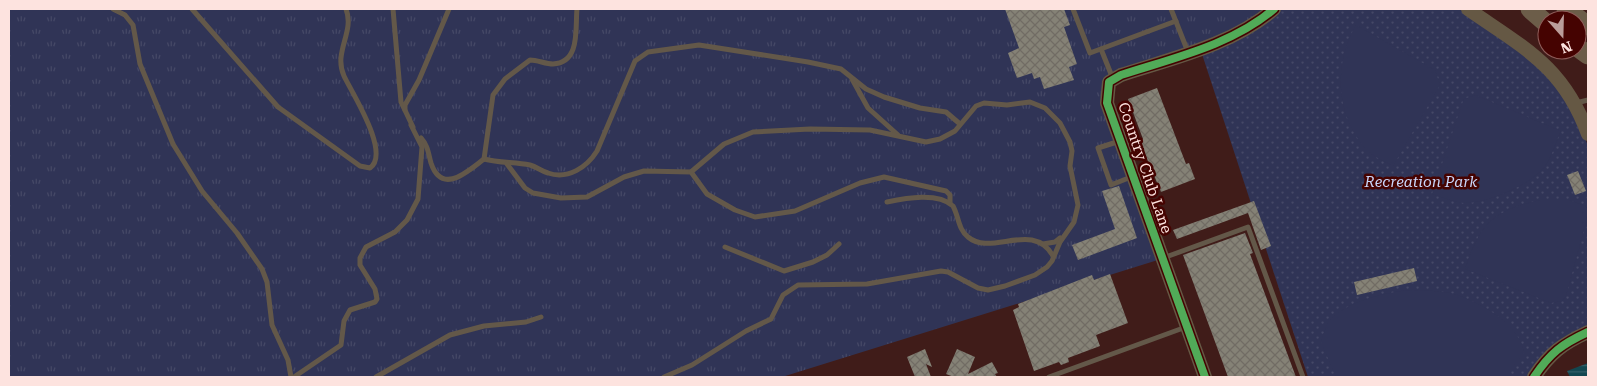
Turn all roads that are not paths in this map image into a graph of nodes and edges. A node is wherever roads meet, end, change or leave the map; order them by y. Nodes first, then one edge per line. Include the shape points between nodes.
1 (113, 9) edge
2 (192, 9) edge
3 (346, 9) edge
4 (393, 9) edge
5 (449, 9) edge
6 (577, 9) edge
7 (1073, 9) edge
8 (1171, 9) edge
9 (1274, 9) edge
10 (1468, 9) edge
11 (1566, 9) edge
12 (1176, 21) junction
13 (1588, 26) edge
14 (1102, 49) junction
15 (1188, 53) junction
16 (850, 76) junction
17 (1113, 79) junction
18 (1582, 101) edge
19 (405, 113) junction
20 (960, 124) junction
21 (411, 125) junction
22 (1588, 134) edge
23 (899, 135) junction
24 (1120, 141) junction
25 (484, 159) junction
26 (507, 164) junction
27 (691, 172) junction
28 (1133, 176) junction
29 (887, 202) dead end
30 (950, 203) junction
31 (1064, 236) junction
32 (839, 244) dead end
33 (1042, 244) junction
34 (726, 247) dead end
35 (1053, 256) junction
36 (1161, 259) junction
37 (541, 317) dead end
38 (1186, 327) junction
39 (1588, 332) edge
40 (292, 377) edge
41 (376, 377) edge
42 (664, 377) edge
43 (1049, 377) edge
44 (1204, 377) edge
45 (1303, 377) edge
46 (1534, 377) edge

1 - 40 lane via 133,25 140,64 173,144 202,192 262,268 270,294 272,325
2 - 3 lane via 278,107 360,166 370,168 376,159 373,135 342,69 342,48 350,26
4 - 19 lane via 398,86
5 - 19 lane via 420,80 404,105
6 - 25 lane via 575,45 567,59 554,64 530,60 499,86 491,102
7 - 14 lane via 1090,54
8 - 12 lane
9 - 15 street via 1250,27
10 - 18 street via 1541,60
11 - 13 highway
12 - 14 lane
12 - 15 lane
14 - 17 lane
15 - 17 street
16 - 20 lane via 874,93 920,108 946,112
16 - 23 lane via 868,108
16 - 26 lane via 841,69 820,64 706,45 648,52 631,67 590,162 580,169 557,175 535,166
17 - 24 street, Country Club Lane via 1109,82 1107,103
18 - 22 street
19 - 21 lane
20 - 23 lane via 946,137 926,142 915,142
20 - 31 lane via 976,106 984,103 1037,103 1051,113 1065,131 1072,151 1070,166 1078,211
21 - 25 lane via 428,146 434,170 442,177 450,180 459,178
21 - 40 lane via 422,147 420,191 416,205 395,232 361,252 360,264 375,289 377,299 350,310 344,321 341,346
23 - 27 lane via 839,129 753,132 724,144
24 - 28 street, Country Club Lane
24 - 28 lane via 1098,148 1111,185
25 - 26 lane
26 - 27 lane via 525,188 533,193 561,198 587,197 624,176 644,170
27 - 30 lane via 708,194 735,210 755,217 795,211 860,183 884,177 946,190
28 - 36 street, Country Club Lane
29 - 30 lane via 916,198
30 - 33 lane via 964,233 977,243 1013,239
31 - 33 lane via 1055,242
31 - 35 lane
32 - 34 lane via 813,262 784,271
33 - 35 lane via 1050,249
35 - 42 lane via 1040,272 995,289 978,288 941,271 867,284 798,284 783,296 771,319 692,365
36 - 38 street, Country Club Lane
36 - 45 lane via 1248,228
37 - 41 lane via 450,335
38 - 43 lane
38 - 44 street, Country Club Lane
39 - 46 street via 1565,342

